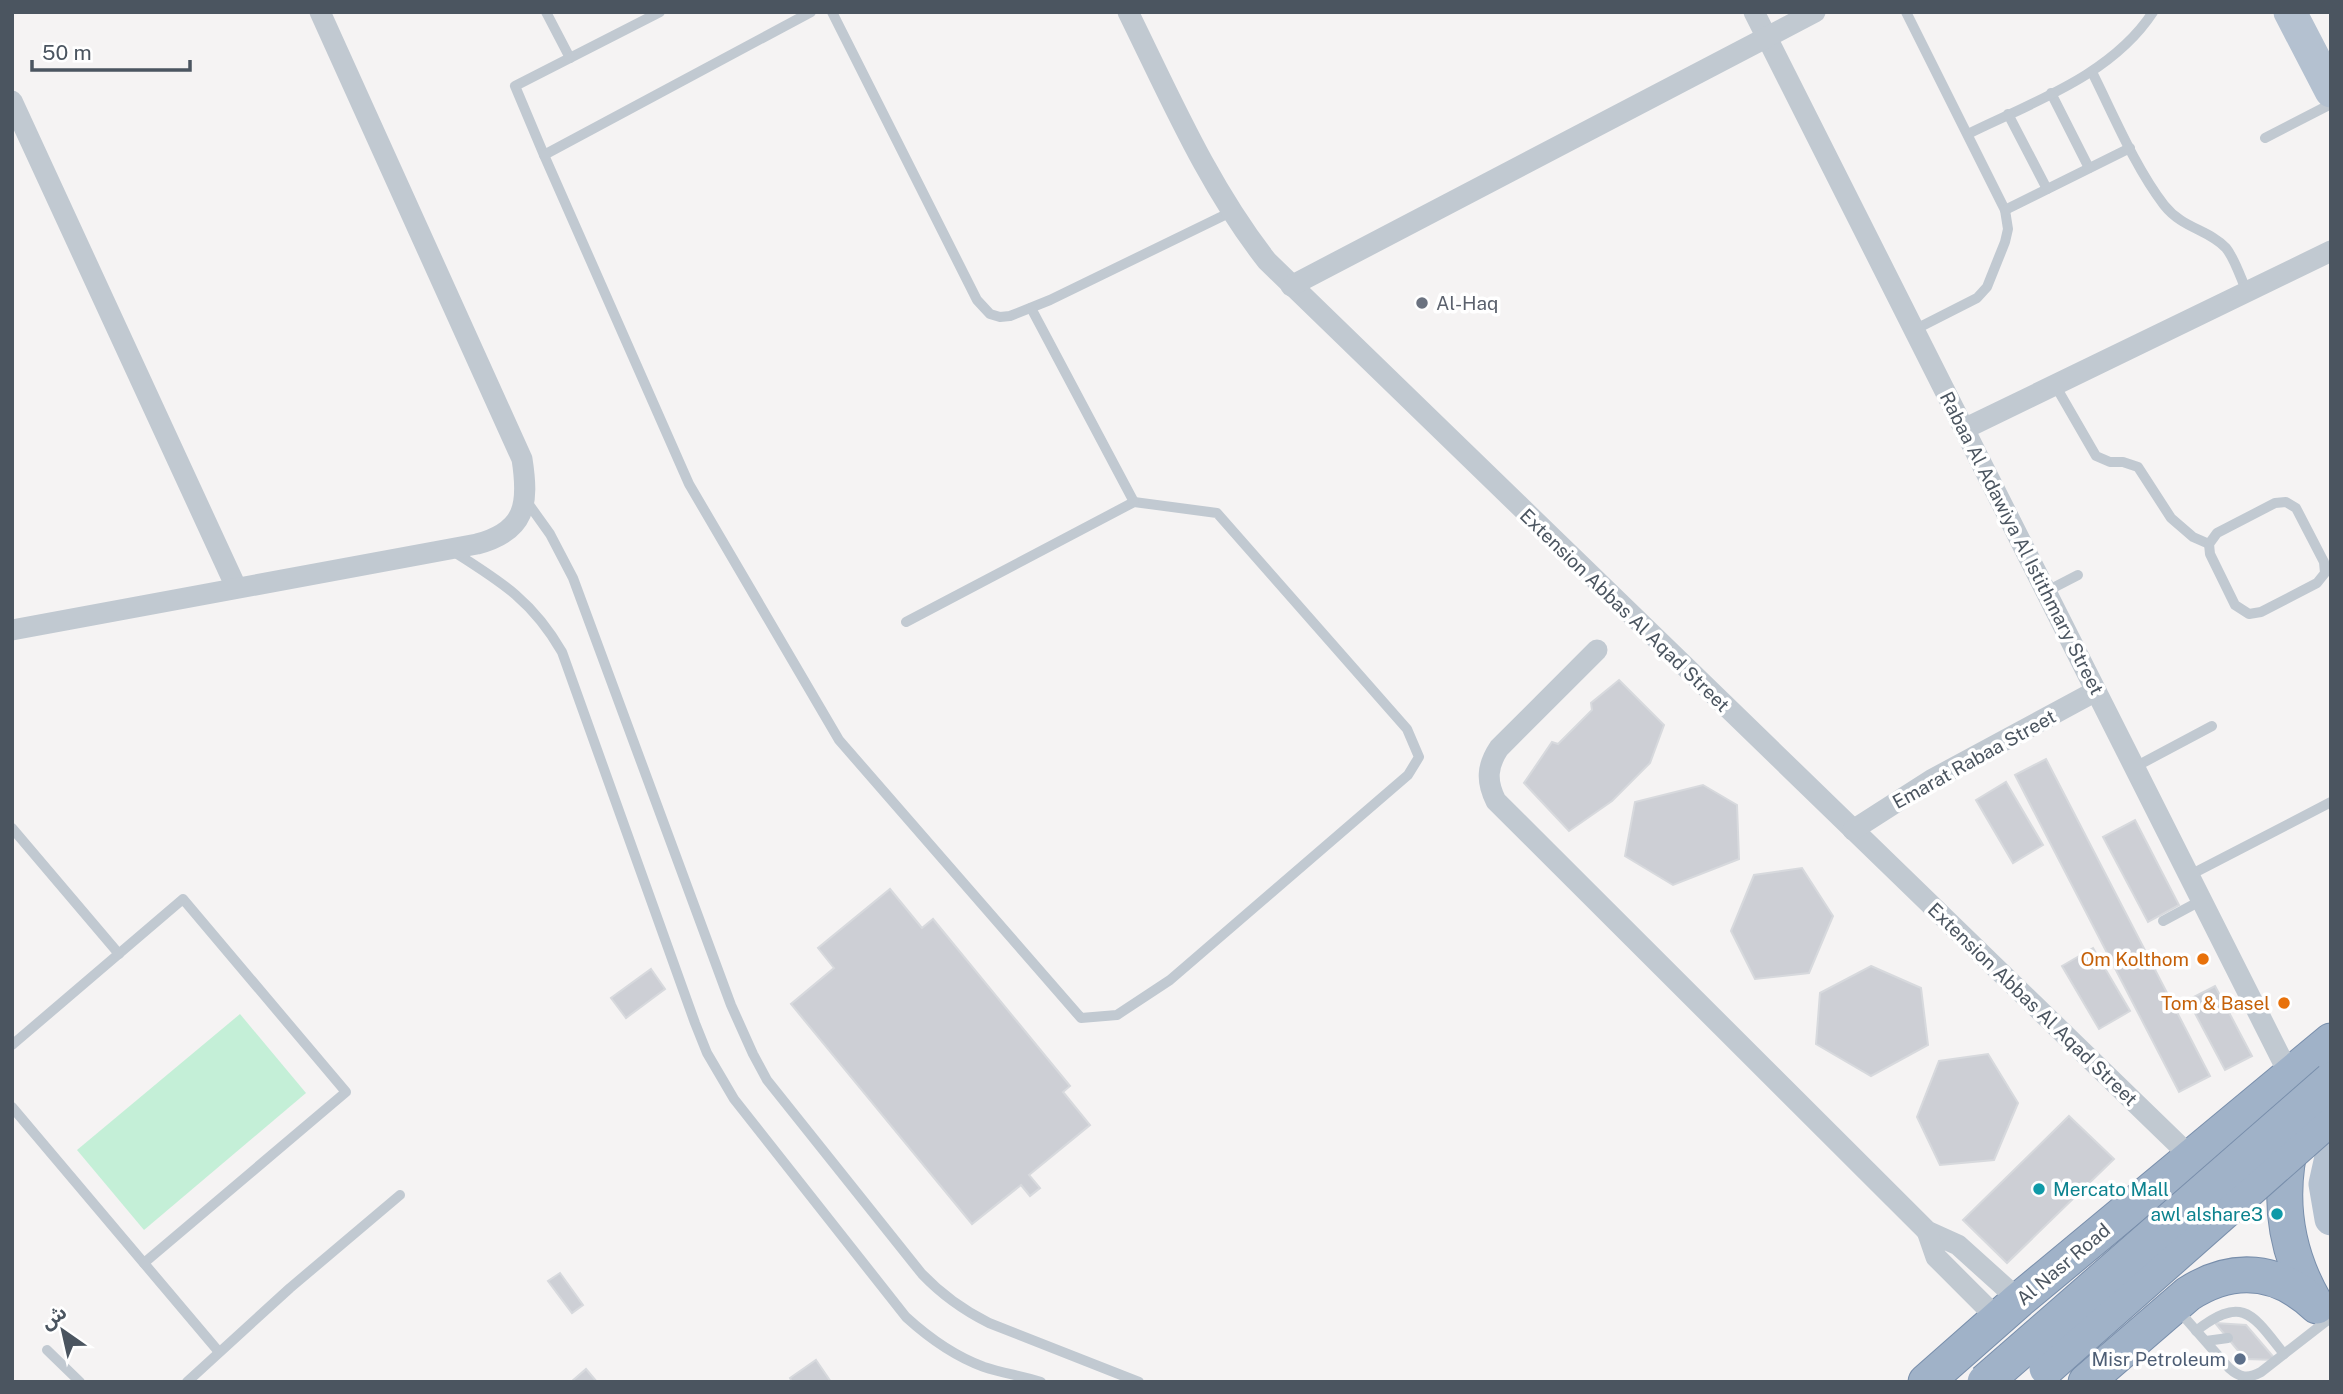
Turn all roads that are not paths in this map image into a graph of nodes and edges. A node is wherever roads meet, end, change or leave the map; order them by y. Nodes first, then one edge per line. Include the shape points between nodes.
1 (320, 12) edge
2 (546, 12) edge
3 (660, 12) edge
4 (811, 12) edge
5 (832, 12) edge
6 (1128, 12) edge
7 (1754, 12) edge
8 (1815, 12) edge
9 (1906, 12) edge
10 (2153, 12) edge
11 (2300, 16) edge
12 (1766, 37) junction
13 (570, 58) junction
14 (2092, 72) junction
15 (2331, 91) edge
16 (2051, 93) junction
17 (12, 101) edge
18 (2331, 104) edge
19 (2008, 114) junction
20 (1968, 134) junction
21 (2265, 138) dead end
22 (2130, 148) junction
23 (544, 155) junction
24 (2089, 168) junction
25 (2047, 189) junction
26 (2005, 210) junction
27 (1231, 212) junction
28 (2331, 251) edge
29 (1291, 286) junction
30 (2247, 292) junction
31 (1031, 308) junction
32 (1914, 330) junction
33 (2055, 385) junction
34 (1964, 429) junction
35 (525, 498) junction
36 (1134, 502) junction
37 (2209, 544) junction
38 (448, 549) junction
39 (2078, 575) dead end
40 (236, 587) junction
41 (2046, 591) junction
42 (906, 622) dead end
43 (12, 631) edge
44 (1597, 650) dead end
45 (2096, 691) junction
46 (2213, 726) dead end
47 (2135, 767) junction
48 (2331, 802) edge
49 (12, 828) edge
50 (1853, 830) junction
51 (2190, 875) junction
52 (2202, 900) junction
53 (2163, 921) dead end
54 (119, 954) junction
55 (2331, 1041) edge
56 (12, 1045) edge
57 (2331, 1072) edge
58 (2289, 1074) junction
59 (2331, 1080) edge
60 (12, 1107) edge
61 (2331, 1117) edge
62 (2190, 1157) junction
63 (2331, 1157) edge
64 (400, 1195) dead end
65 (2331, 1219) edge
66 (1927, 1231) junction
67 (2100, 1233) junction
68 (144, 1263) junction
69 (2008, 1309) junction
70 (2186, 1310) junction
71 (2326, 1315) edge
72 (2267, 1333) junction
73 (2253, 1335) dead end
74 (2228, 1338) dead end
75 (2206, 1341) junction
76 (47, 1350) dead end
77 (219, 1352) junction
78 (2284, 1354) junction
79 (80, 1382) edge
80 (187, 1382) edge
81 (1041, 1382) edge
82 (1139, 1382) edge
83 (1926, 1382) edge
84 (1986, 1382) edge
85 (2031, 1382) edge
86 (2086, 1382) edge

1 - 35 street via 522,458
2 - 13 lane
3 - 13 lane
4 - 23 lane
5 - 31 lane via 976,300 1000,317
6 - 27 street, Extension Abbas Al Aqad Street
7 - 12 street, Rabaa Al Adawiya Al Istithmary Street
8 - 12 street
9 - 20 lane
10 - 14 lane via 2128,44
11 - 15 main road
12 - 29 street
12 - 32 street, Rabaa Al Adawiya Al Istithmary Street
13 - 23 lane via 515,86
14 - 16 lane
14 - 22 lane
16 - 19 lane
16 - 24 lane
17 - 40 street
18 - 21 lane
19 - 20 lane
19 - 25 lane
20 - 26 lane
22 - 24 lane
22 - 30 lane via 2175,218 2227,249
23 - 36 lane via 689,484 839,740 1081,1018 1117,1015 1170,980 1408,775 1419,757 1407,729 1217,513
24 - 25 lane
25 - 26 lane
26 - 32 lane via 2005,242 1987,287 1977,298
27 - 29 street, Extension Abbas Al Aqad Street
27 - 31 lane
28 - 30 street
29 - 50 street, Extension Abbas Al Aqad Street
30 - 33 street
31 - 36 lane
32 - 34 street, Rabaa Al Adawiya Al Istithmary Street
33 - 34 street
33 - 37 lane via 2096,456 2138,467 2171,518
34 - 41 street, Rabaa Al Adawiya Al Istithmary Street
35 - 38 street via 523,513 495,539
35 - 82 lane via 573,578 731,1005 767,1080 936,1289 989,1323
36 - 42 lane
37 - 37 lane via 2235,605 2249,614 2317,583 2325,573 2296,508 2286,502 2276,502 2217,533
38 - 40 street
38 - 81 lane via 528,604 562,652 695,1023 734,1099 925,1335 965,1359
39 - 41 lane
40 - 43 street
41 - 45 street, Rabaa Al Adawiya Al Istithmary Street
44 - 66 street via 1495,754 1488,774 1489,789
45 - 47 street, Rabaa Al Adawiya Al Istithmary Street
45 - 50 street, Emarat Rabaa Street via 1931,779
46 - 47 lane
47 - 51 street, Rabaa Al Adawiya Al Istithmary Street
48 - 51 lane
49 - 54 lane
50 - 62 street, Extension Abbas Al Aqad Street
51 - 52 street, Rabaa Al Adawiya Al Istithmary Street
52 - 53 lane
52 - 58 street, Rabaa Al Adawiya Al Istithmary Street
54 - 56 lane
54 - 68 lane via 183,899 346,1092
55 - 58 highway, Al Nasr Road
57 - 71 highway via 2295,1129 2285,1176 2290,1245 2306,1287
58 - 62 highway, Al Nasr Road
59 - 84 highway, bridge
60 - 68 lane
61 - 85 highway, bridge
62 - 67 highway, Al Nasr Road
63 - 65 main road via 2325,1184
64 - 77 lane
66 - 69 street via 1958,1245
66 - 69 street via 1936,1257
67 - 69 highway, Al Nasr Road
67 - 70 highway via 2136,1226 2169,1240 2185,1265
68 - 77 lane
69 - 83 highway, Al Nasr Road
70 - 71 highway via 2203,1284 2255,1275 2289,1284
70 - 72 lane via 2214,1317 2233,1311 2252,1317
70 - 75 lane
70 - 86 highway
71 - 78 lane
72 - 73 lane
72 - 78 lane
74 - 75 lane
75 - 78 lane via 2238,1376 2250,1378
76 - 79 lane
77 - 80 lane

